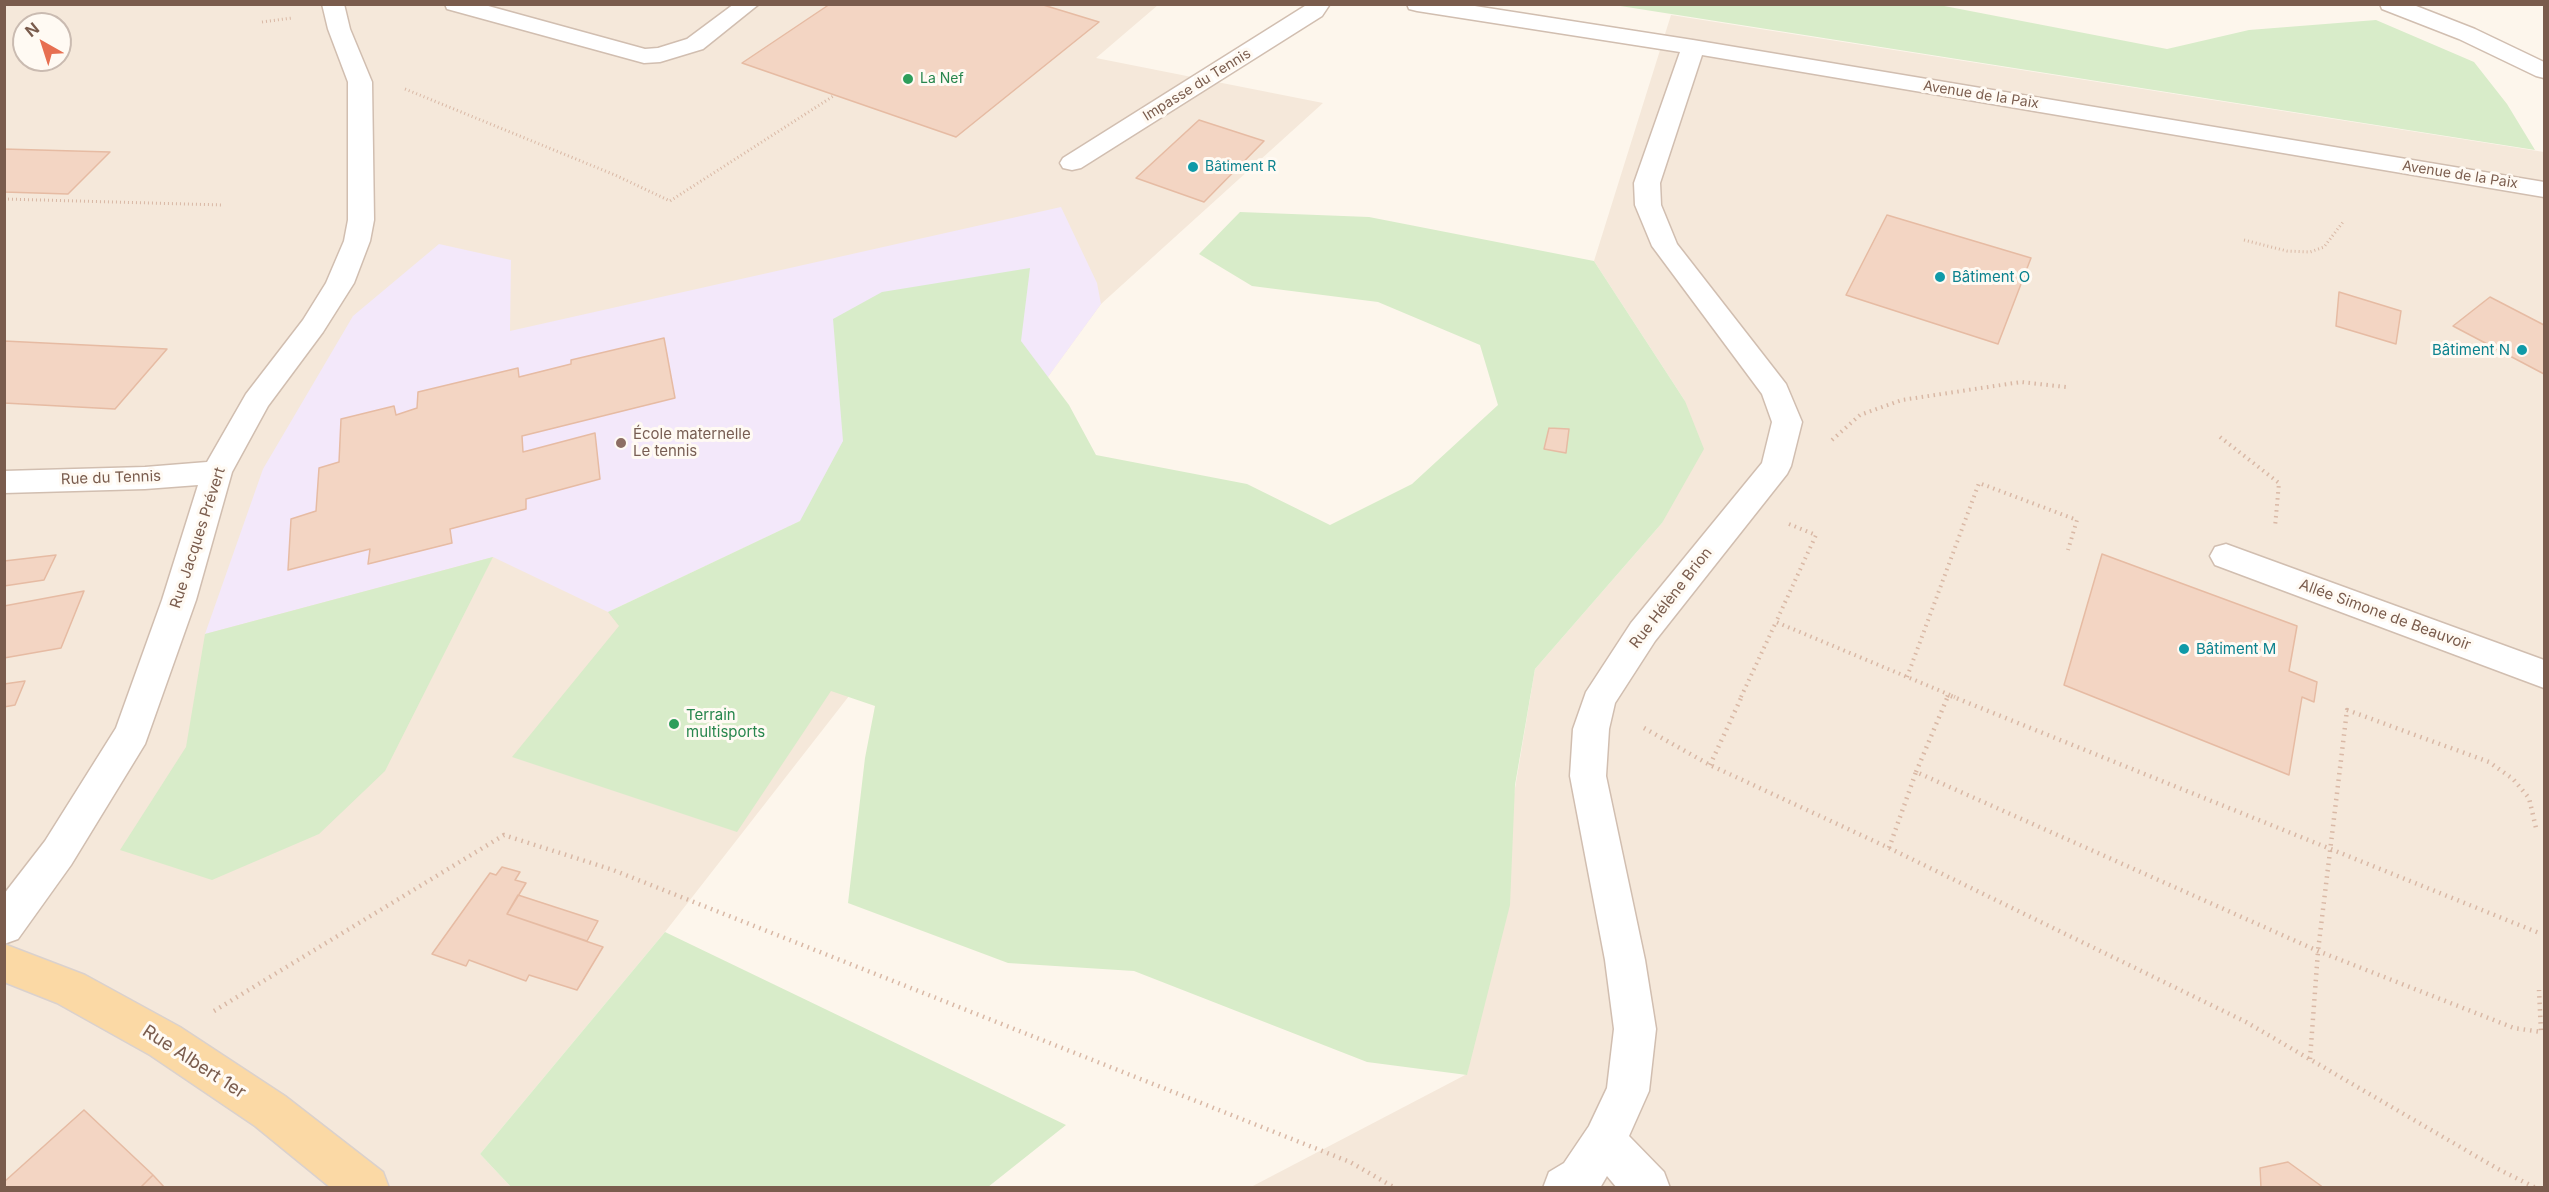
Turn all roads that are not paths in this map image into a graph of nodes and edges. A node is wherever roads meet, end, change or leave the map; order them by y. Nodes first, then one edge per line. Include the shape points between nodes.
1 (333, 4) edge
2 (455, 4) edge
3 (749, 4) edge
4 (1320, 4) edge
5 (1417, 4) edge
6 (2390, 4) edge
7 (1693, 47) junction
8 (2544, 71) edge
9 (1072, 163) dead end
10 (2544, 189) edge
11 (217, 472) junction
12 (4, 482) edge
13 (2226, 556) dead end
14 (2544, 674) edge
15 (4, 926) edge
16 (4, 963) edge
17 (1604, 1141) junction
18 (367, 1188) edge
19 (1565, 1188) edge
20 (1648, 1188) edge

1 - 11 street, Rue Jacques Prévert via 360,82 361,220 357,241 340,283 256,401
2 - 3 street via 644,56 695,44
4 - 9 street, Impasse du Tennis
5 - 7 street, Avenue de la Paix
6 - 8 street via 2467,34
7 - 10 street, Avenue de la Paix
7 - 17 street, Rue Hélène Brion via 1647,183 1648,205 1665,246 1776,391 1787,422 1776,466 1643,632 1598,702 1591,729 1588,776 1635,1029 1628,1091
11 - 12 street, Rue du Tennis
11 - 15 street, Rue Jacques Prévert via 179,600 132,733 58,853
13 - 14 street, Allée Simone de Beauvoir
16 - 18 main road, Rue Albert 1er via 71,988 165,1041 270,1111
17 - 19 street, Rue Hélène Brion via 1580,1179
17 - 20 street

